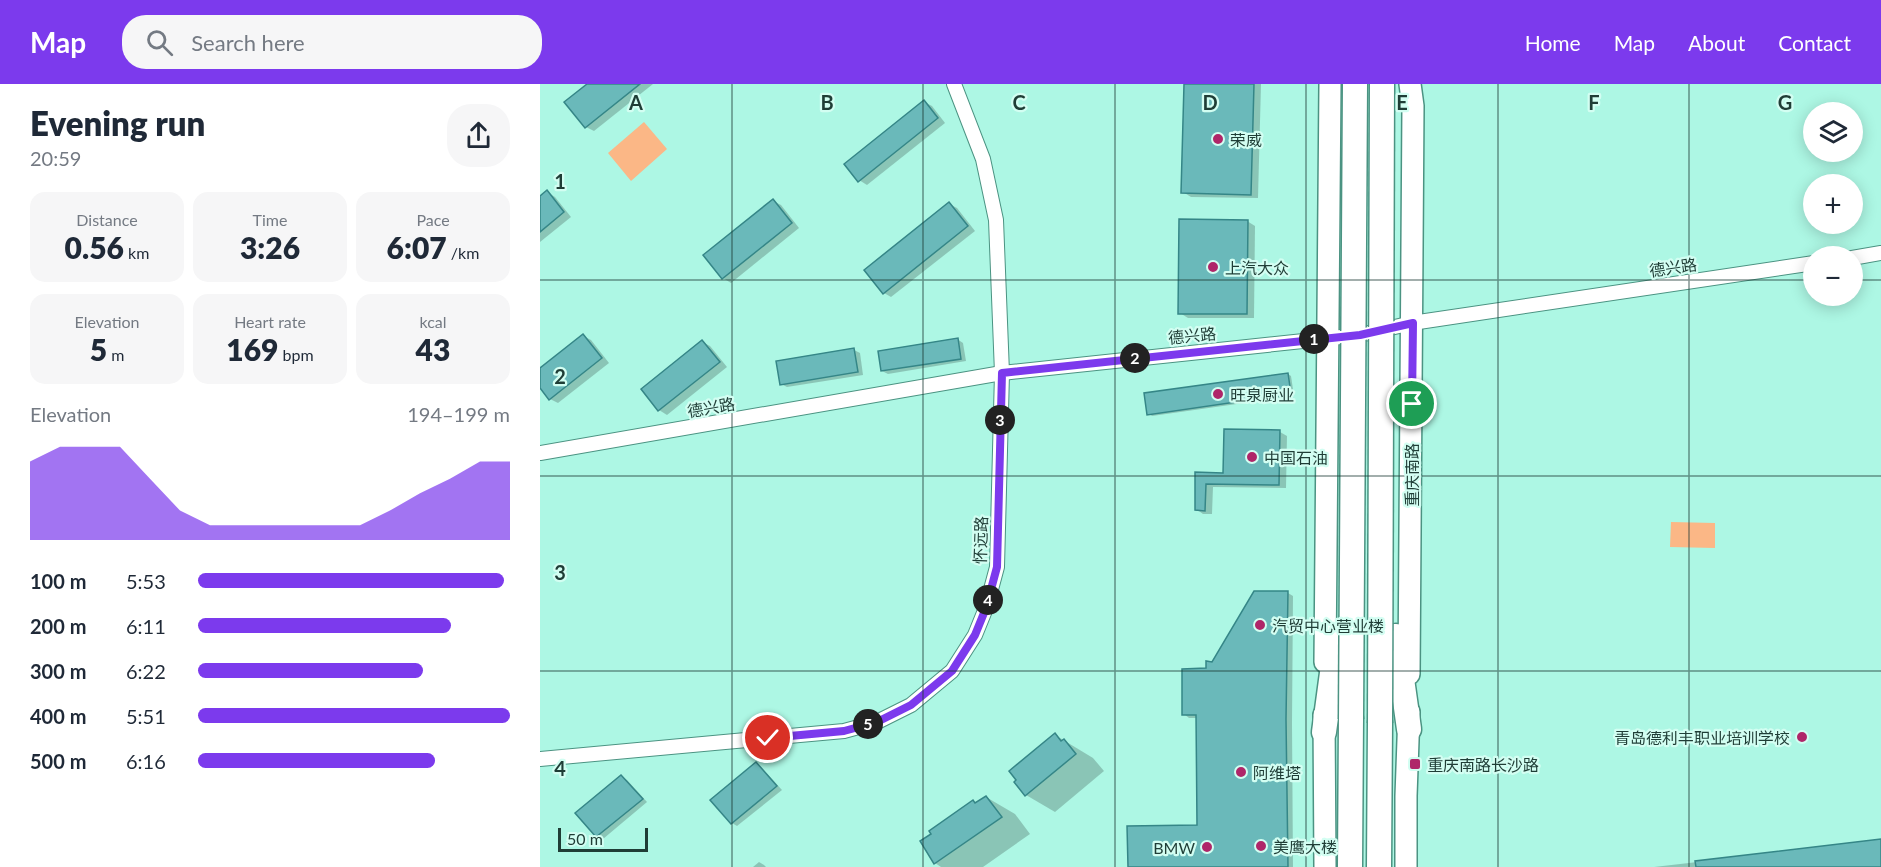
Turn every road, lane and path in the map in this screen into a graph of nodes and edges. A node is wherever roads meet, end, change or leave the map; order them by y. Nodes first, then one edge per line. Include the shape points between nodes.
1 (954, 84) edge
2 (1330, 84) edge
3 (1340, 84) edge
4 (1355, 84) edge
5 (1382, 84) edge
6 (1399, 84) edge
7 (1410, 84) edge
8 (1881, 253) edge
9 (1863, 256) edge
10 (1803, 265) edge
11 (1413, 323) junction
12 (1327, 337) junction
13 (1002, 373) junction
14 (540, 453) edge
15 (1409, 729) junction
16 (1324, 732) junction
17 (540, 759) edge
18 (1325, 867) edge
19 (1350, 867) edge
20 (1379, 867) edge
21 (1406, 867) edge

1 - 13 street, 怀远路 via 983,159 996,220
2 - 12 main road
3 - 16 highway via 1337,636
4 - 19 highway, bridge
5 - 20 highway, bridge
6 - 15 highway via 1396,636
7 - 11 main road, 重庆南路
8 - 9 street
10 - 11 street, 德兴路
11 - 12 street, 德兴路 via 1360,335
11 - 15 main road, 重庆南路
12 - 13 street, 德兴路
12 - 16 main road
13 - 14 street, 德兴路
13 - 17 street, 怀远路 via 997,567 975,635 952,671 911,705 877,722 844,731
15 - 21 main road, 重庆南路
16 - 18 main road

